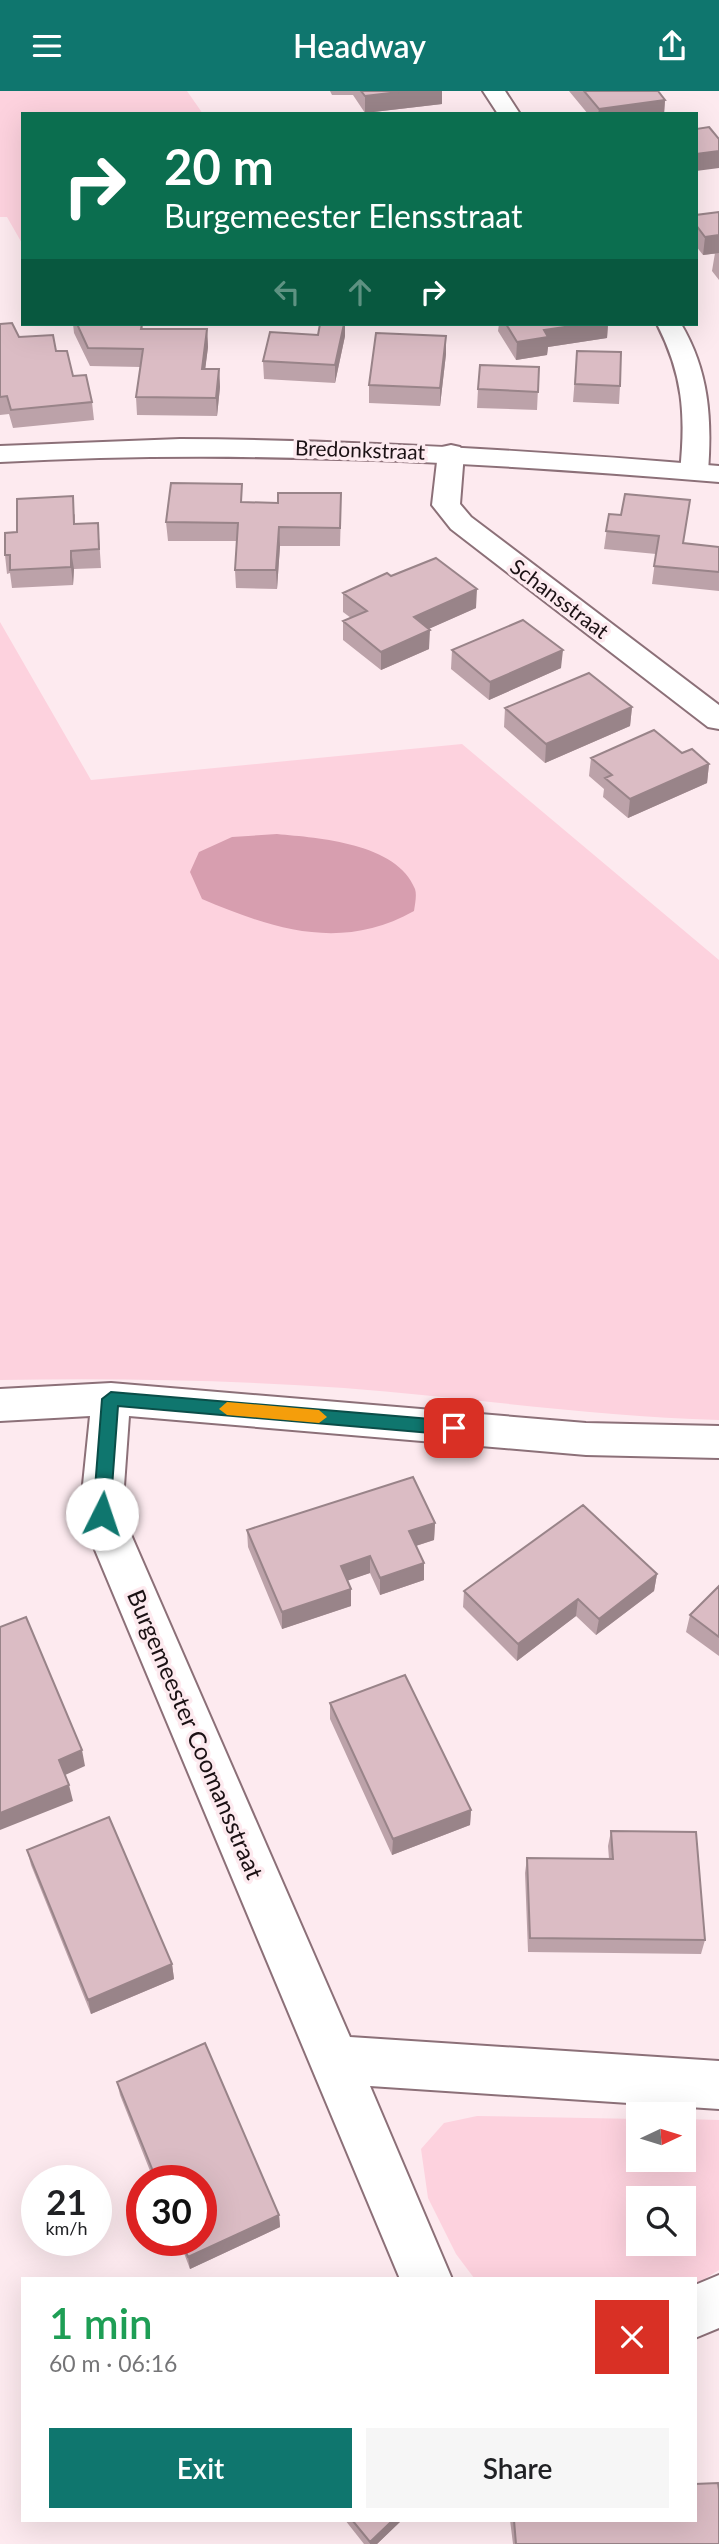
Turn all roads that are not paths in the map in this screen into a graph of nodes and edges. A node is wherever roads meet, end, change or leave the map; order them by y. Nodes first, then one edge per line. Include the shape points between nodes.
1 (494, 91) edge
2 (508, 112) edge
3 (670, 326) edge
4 (452, 453) junction
5 (0, 454) edge
6 (707, 473) edge
7 (719, 720) edge
8 (111, 1399) junction
9 (0, 1405) edge
10 (719, 1442) edge
11 (335, 2060) junction
12 (719, 2085) edge
13 (425, 2277) edge
14 (719, 2301) edge
15 (697, 2311) edge

1 - 2 street
3 - 6 street via 693,375 698,437
4 - 5 street, Bredonkstraat via 170,446
4 - 6 street, Bredonkstraat
4 - 7 street, Schansstraat via 446,505 461,523
8 - 9 street
8 - 10 street via 586,1439
8 - 11 street, Burgemeester Coomansstraat via 102,1514
11 - 12 street
11 - 13 street, Burgemeester Coomansstraat
14 - 15 street

